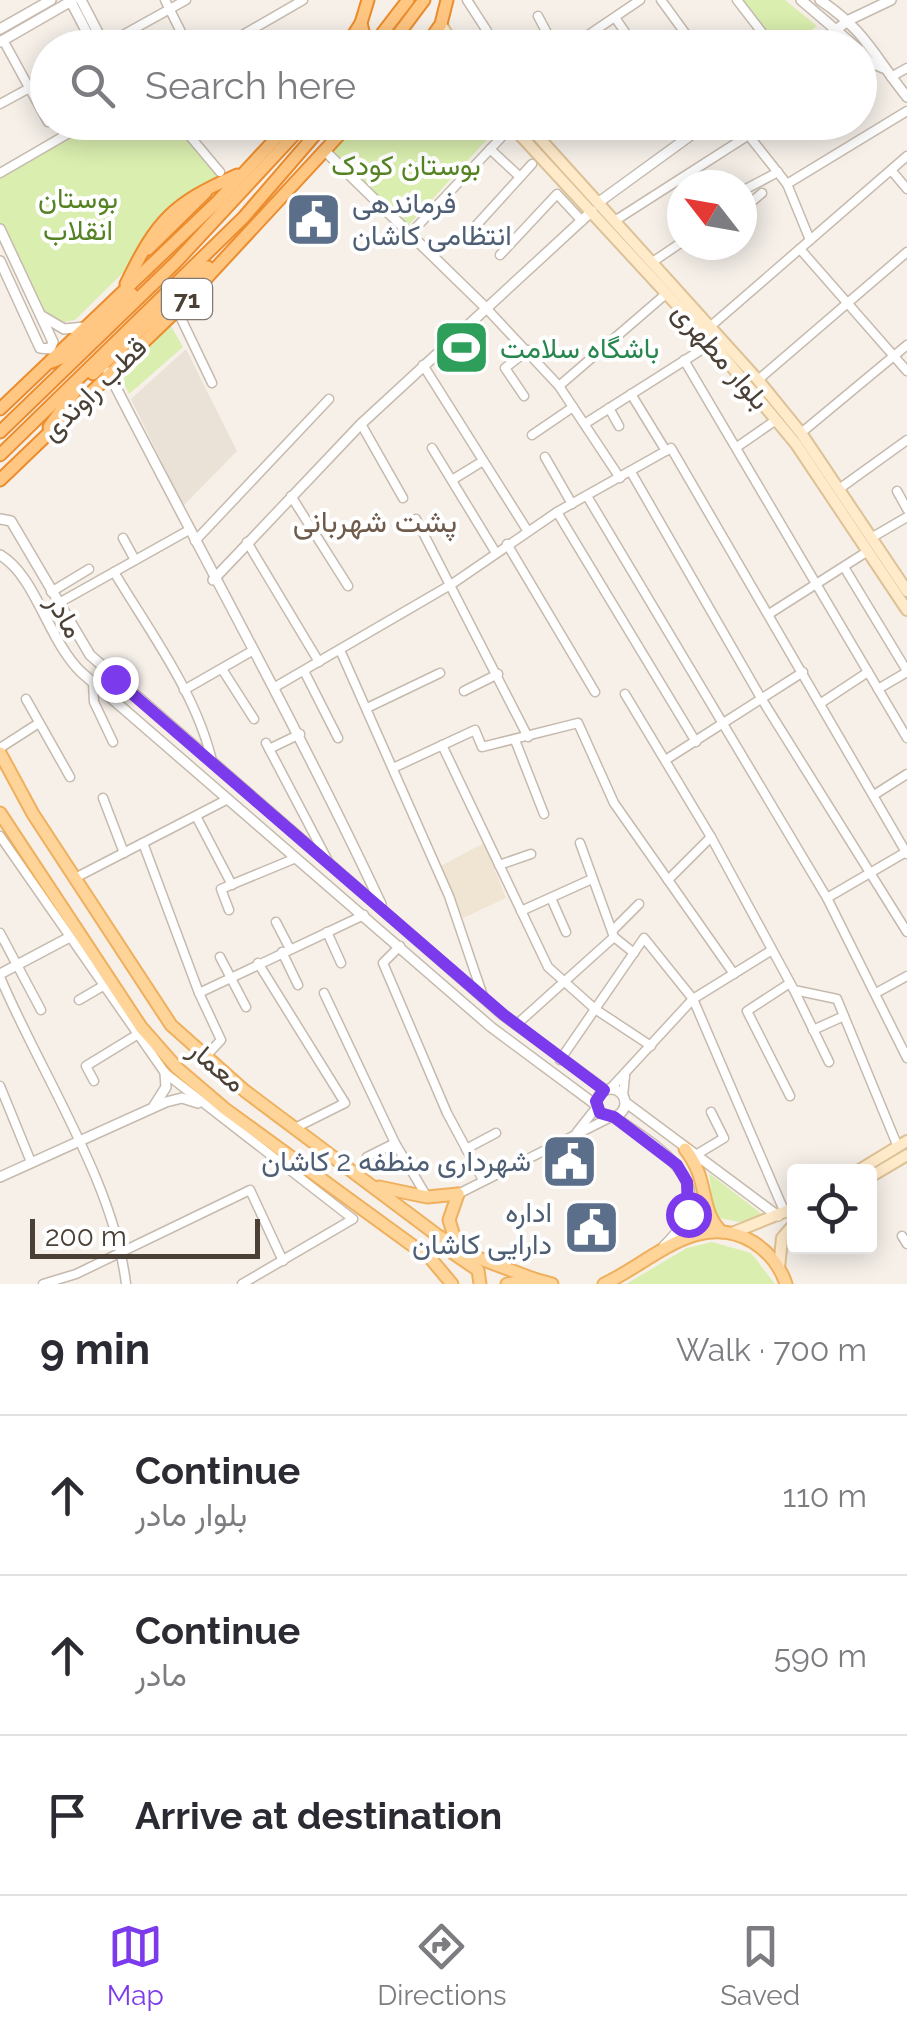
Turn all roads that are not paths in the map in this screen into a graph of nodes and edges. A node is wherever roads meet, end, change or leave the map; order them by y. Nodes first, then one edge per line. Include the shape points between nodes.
1 (51, 0) edge
2 (74, 0) edge
3 (165, 0) edge
4 (186, 0) edge
5 (303, 0) edge
6 (408, 0) edge
7 (424, 0) edge
8 (455, 0) edge
9 (467, 0) edge
10 (640, 0) edge
11 (660, 0) edge
12 (737, 0) edge
13 (801, 0) edge
14 (820, 0) edge
15 (891, 0) edge
16 (170, 9) junction
17 (445, 12) edge
18 (538, 16) dead end
19 (616, 19) junction
20 (850, 20) junction
21 (364, 23) edge
22 (0, 28) edge
23 (839, 28) junction
24 (92, 30) edge
25 (132, 30) edge
26 (180, 30) edge
27 (251, 30) edge
28 (402, 30) edge
29 (487, 30) edge
30 (545, 30) edge
31 (599, 30) edge
32 (624, 30) edge
33 (682, 30) edge
34 (760, 30) edge
35 (836, 30) edge
36 (859, 30) edge
37 (1, 41) edge
38 (877, 52) edge
39 (877, 64) edge
40 (883, 68) junction
41 (907, 68) edge
42 (891, 77) junction
43 (28, 88) junction
44 (30, 91) edge
45 (907, 97) edge
46 (0, 104) edge
47 (907, 112) edge
48 (877, 130) edge
49 (58, 140) edge
50 (193, 140) edge
51 (275, 140) edge
52 (290, 140) edge
53 (310, 140) edge
54 (336, 140) edge
55 (498, 140) edge
56 (527, 140) edge
57 (540, 140) edge
58 (685, 140) edge
59 (743, 140) edge
60 (752, 140) edge
61 (860, 140) edge
62 (490, 150) junction
63 (326, 152) junction
64 (907, 156) edge
65 (532, 164) dead end
66 (891, 170) junction
67 (220, 172) dead end
68 (246, 172) junction
69 (778, 172) junction
70 (0, 173) edge
71 (520, 177) junction
72 (757, 183) edge
73 (787, 184) junction
74 (906, 187) edge
75 (762, 193) dead end
76 (757, 197) edge
77 (596, 207) junction
78 (221, 215) junction
79 (244, 216) junction
80 (582, 220) junction
81 (616, 220) junction
82 (0, 229) edge
83 (473, 229) dead end
84 (409, 235) junction
85 (810, 240) junction
86 (800, 249) junction
87 (667, 252) edge
88 (907, 252) edge
89 (500, 255) dead end
90 (0, 261) edge
91 (654, 261) junction
92 (121, 293) junction
93 (666, 293) junction
94 (849, 301) junction
95 (486, 308) junction
96 (177, 310) junction
97 (40, 314) junction
98 (712, 326) junction
99 (85, 327) junction
100 (712, 343) junction
101 (907, 345) edge
102 (528, 350) junction
103 (894, 356) junction
104 (684, 360) junction
105 (423, 365) junction
106 (43, 366) junction
107 (907, 370) edge
108 (108, 372) junction
109 (758, 380) junction
110 (212, 383) dead end
111 (558, 386) junction
112 (631, 394) junction
113 (524, 396) dead end
114 (329, 398) dead end
115 (573, 407) junction
116 (609, 408) junction
117 (0, 409) edge
118 (776, 420) junction
119 (586, 423) junction
120 (361, 424) junction
121 (619, 426) dead end
122 (0, 432) edge
123 (802, 434) junction
124 (532, 435) dead end
125 (42, 439) junction
126 (907, 440) edge
127 (737, 447) junction
128 (432, 448) dead end
129 (669, 449) junction
130 (0, 454) edge
131 (545, 458) dead end
132 (484, 461) junction
133 (7, 468) edge
134 (631, 472) junction
135 (620, 478) junction
136 (0, 480) edge
137 (452, 480) junction
138 (838, 489) junction
139 (897, 491) dead end
140 (291, 496) junction
141 (587, 496) junction
142 (404, 498) dead end
143 (572, 504) junction
144 (907, 508) edge
145 (557, 512) junction
146 (907, 517) edge
147 (0, 519) edge
148 (416, 519) dead end
149 (189, 530) junction
150 (527, 530) junction
151 (123, 538) dead end
152 (871, 538) junction
153 (195, 541) junction
154 (247, 542) junction
155 (507, 544) junction
156 (868, 551) junction
157 (496, 552) junction
158 (0, 555) edge
159 (135, 560) junction
160 (844, 566) junction
161 (88, 570) dead end
162 (114, 572) junction
163 (42, 575) junction
164 (213, 580) junction
165 (26, 584) junction
166 (452, 584) junction
167 (816, 584) junction
168 (348, 586) dead end
169 (907, 591) edge
170 (51, 592) junction
171 (57, 604) junction
172 (906, 607) edge
173 (769, 614) junction
174 (907, 649) edge
175 (252, 650) junction
176 (340, 650) junction
177 (896, 655) junction
178 (319, 662) junction
179 (222, 669) junction
180 (304, 671) junction
181 (907, 671) edge
182 (440, 672) dead end
183 (803, 672) junction
184 (868, 672) junction
185 (498, 674) junction
186 (93, 682) junction
187 (275, 687) junction
188 (878, 689) junction
189 (184, 690) junction
190 (464, 691) dead end
191 (594, 692) dead end
192 (625, 694) dead end
193 (761, 698) junction
194 (26, 699) dead end
195 (821, 703) junction
196 (367, 708) junction
197 (254, 719) dead end
198 (40, 724) junction
199 (721, 724) junction
200 (300, 734) junction
201 (528, 737) junction
202 (338, 738) dead end
203 (907, 738) edge
204 (515, 740) junction
205 (113, 742) dead end
206 (696, 742) junction
207 (442, 745) junction
208 (1, 754) edge
209 (667, 759) junction
210 (212, 761) junction
211 (393, 768) junction
212 (907, 774) edge
213 (70, 777) dead end
214 (874, 795) junction
215 (103, 798) dead end
216 (228, 799) junction
217 (544, 814) dead end
218 (196, 816) junction
219 (2, 820) edge
220 (0, 836) edge
221 (711, 837) junction
222 (144, 842) junction
223 (306, 842) junction
224 (580, 843) dead end
225 (124, 852) junction
226 (906, 853) edge
227 (531, 854) dead end
228 (296, 858) junction
229 (326, 859) junction
230 (499, 865) junction
231 (870, 873) junction
232 (313, 874) junction
233 (75, 878) junction
234 (592, 879) junction
235 (668, 880) junction
236 (232, 885) junction
237 (550, 898) junction
238 (828, 898) junction
239 (640, 904) dead end
240 (229, 910) dead end
241 (384, 910) junction
242 (521, 912) junction
243 (364, 915) junction
244 (276, 922) dead end
245 (327, 932) junction
246 (566, 932) dead end
247 (907, 932) edge
248 (0, 933) edge
249 (613, 934) junction
250 (68, 938) junction
251 (400, 946) junction
252 (286, 950) junction
253 (772, 950) junction
254 (634, 953) junction
255 (220, 957) dead end
256 (258, 963) junction
257 (341, 963) dead end
258 (18, 965) junction
259 (734, 974) junction
260 (0, 976) edge
261 (907, 976) edge
262 (230, 977) junction
263 (563, 981) junction
264 (106, 984) junction
265 (298, 985) dead end
266 (792, 987) junction
267 (199, 993) junction
268 (324, 993) dead end
269 (876, 994) junction
270 (484, 996) junction
271 (693, 999) junction
272 (79, 1000) dead end
273 (246, 1007) dead end
274 (40, 1010) dead end
275 (595, 1010) junction
276 (844, 1016) junction
277 (516, 1025) junction
278 (813, 1030) junction
279 (135, 1036) junction
280 (650, 1046) junction
281 (205, 1057) junction
282 (907, 1058) edge
283 (560, 1060) junction
284 (829, 1062) dead end
285 (165, 1073) junction
286 (626, 1076) junction
287 (94, 1081) dead end
288 (0, 1086) edge
289 (607, 1090) junction
290 (790, 1096) dead end
291 (624, 1099) junction
292 (198, 1102) junction
293 (596, 1106) junction
294 (152, 1108) junction
295 (710, 1112) dead end
296 (611, 1117) junction
297 (295, 1128) junction
298 (496, 1133) dead end
299 (574, 1135) junction
300 (79, 1141) junction
301 (395, 1143) junction
302 (466, 1149) junction
303 (690, 1152) junction
304 (904, 1154) edge
305 (367, 1157) dead end
306 (31, 1162) junction
307 (877, 1164) edge
308 (877, 1172) edge
309 (0, 1177) edge
310 (482, 1180) junction
311 (371, 1184) junction
312 (458, 1194) junction
313 (426, 1196) junction
314 (366, 1212) junction
315 (786, 1212) edge
316 (353, 1219) junction
317 (727, 1232) junction
318 (787, 1232) edge
319 (437, 1234) junction
320 (457, 1247) junction
321 (121, 1252) junction
322 (652, 1257) junction
323 (283, 1261) junction
324 (784, 1278) edge
325 (534, 1279) junction
326 (248, 1283) edge
327 (452, 1283) edge
328 (44, 1284) edge
329 (126, 1284) edge
330 (480, 1284) edge
331 (507, 1284) edge
332 (552, 1284) edge
333 (606, 1284) edge

1 - 22 street
2 - 24 street
2 - 37 street
3 - 16 street
4 - 16 street
5 - 27 street
6 - 21 highway
7 - 28 highway
8 - 17 highway
9 - 29 street
10 - 19 street
11 - 33 street
12 - 34 street
13 - 23 street
14 - 20 street
15 - 20 street
16 - 25 street
16 - 26 street
18 - 30 street
19 - 31 street
19 - 32 street
20 - 23 street
20 - 36 street
23 - 35 street
37 - 43 street
38 - 40 street
39 - 40 street
40 - 42 street
41 - 42 street
42 - 45 street
43 - 44 street
43 - 46 street
47 - 48 street
49 - 70 street
50 - 67 street
51 - 68 highway, قطب راوندی / 71
52 - 78 highway
53 - 79 highway
54 - 63 highway, قطب راوندی / 71
55 - 62 street
56 - 77 main road, بلوار مطهری
57 - 77 main road, بلوار مطهری
58 - 77 street
59 - 81 street
60 - 69 street
61 - 73 street
62 - 71 street
62 - 84 street
63 - 84 street
63 - 96 highway, قطب راوندی / 71
64 - 66 street
65 - 71 street
66 - 74 street
66 - 85 street
68 - 92 highway, قطب راوندی / 71
68 - 92 highway via 213,186 138,258
69 - 72 street
69 - 73 street
71 - 83 street
73 - 85 street
75 - 76 street
77 - 80 street
77 - 81 main road, بلوار مطهری
77 - 93 main road, بلوار مطهری
78 - 106 highway via 66,356
78 - 122 highway
79 - 125 highway via 227,248 67,398
79 - 130 highway
80 - 89 street via 557,194
80 - 95 street
81 - 91 main road, بلوار مطهری
82 - 97 street
84 - 95 street
85 - 86 street
86 - 94 street
86 - 98 street
87 - 91 street
88 - 94 street
90 - 97 street via 40,348 50,349
91 - 98 main road, بلوار مطهری
92 - 99 highway, قطب راوندی / 71
93 - 100 main road, بلوار مطهری
93 - 111 street
94 - 103 street
94 - 109 street
95 - 102 street
95 - 105 street
96 - 108 highway, قطب راوندی / 71
96 - 110 street
97 - 99 street via 64,329
98 - 109 main road, بلوار مطهری
99 - 106 highway, قطب راوندی / 71
100 - 104 street
100 - 118 main road, بلوار مطهری
101 - 103 street
102 - 111 street
102 - 113 street via 505,368
103 - 107 street
103 - 123 street
104 - 112 street
104 - 127 street
105 - 120 street
105 - 132 street
106 - 117 highway, قطب راوندی / 71
108 - 125 highway, قطب راوندی / 71
108 - 149 street
109 - 123 main road, بلوار مطهری
111 - 115 street
112 - 116 street
112 - 129 street
114 - 153 street
115 - 119 street
115 - 124 street
116 - 119 street
116 - 121 street
118 - 127 street
118 - 156 main road, بلوار مطهری
119 - 135 street
120 - 140 street
120 - 142 street
123 - 138 main road, بلوار مطهری
125 - 133 highway, قطب راوندی / 71
126 - 138 street
127 - 167 street
128 - 137 street
129 - 134 street
129 - 173 street
131 - 143 street
132 - 137 street
132 - 150 street
133 - 136 highway, قطب راوندی / 71
134 - 135 street
134 - 193 street
135 - 141 street
137 - 157 street
138 - 152 main road, بلوار مطهری
139 - 144 street
140 - 154 street
140 - 168 street
141 - 143 street
141 - 199 street
143 - 145 street
145 - 150 street
145 - 206 street
146 - 152 street
147 - 163 street, مادر via 11,521
148 - 166 street
149 - 153 street
149 - 159 street
150 - 155 street
151 - 159 street
152 - 169 main road, بلوار مطهری
153 - 164 street
154 - 164 street
154 - 178 street
155 - 157 street
155 - 191 street
156 - 160 street
156 - 172 main road, بلوار مطهری
157 - 166 street
158 - 165 street, مادر
159 - 162 street
160 - 167 street
160 - 177 street
161 - 170 street
162 - 171 street
162 - 189 street
163 - 165 street
163 - 170 street, مادر
164 - 175 street
165 - 186 street, مادر via 66,658
166 - 176 street
166 - 185 street
167 - 173 street
167 - 184 street
170 - 171 street, مادر
171 - 210 street, مادر via 90,655
173 - 183 street
174 - 177 street
175 - 179 street
175 - 187 street
176 - 178 street
176 - 196 street
177 - 181 street
178 - 180 street
179 - 189 street
179 - 197 street
180 - 187 street
180 - 202 street
181 - 188 street
182 - 196 street
183 - 193 street
183 - 195 street
184 - 188 street
184 - 195 street
185 - 190 street
185 - 201 street
186 - 205 street
186 - 216 street, مادر
187 - 200 street
188 - 203 street
189 - 210 street
192 - 209 street
193 - 199 street
193 - 231 street
194 - 198 street
195 - 214 street
196 - 211 street
198 - 208 street
198 - 213 street
199 - 206 street
199 - 238 street
200 - 229 street via 268,746
200 - 241 street
201 - 204 street
201 - 235 street via 578,723 614,803
204 - 207 street via 482,748 475,730
204 - 217 street
206 - 209 street
207 - 211 street
207 - 230 street
208 - 233 main road, معمار
209 - 221 street
210 - 223 street, مادر
211 - 270 street
212 - 214 street
214 - 226 street
215 - 225 street
216 - 218 street
216 - 228 street, مادر
218 - 222 street
218 - 236 street
219 - 264 main road, معمار
220 - 250 street
221 - 235 street
221 - 253 street
222 - 225 street
222 - 267 street
223 - 228 street via 307,851
223 - 229 street, مادر
224 - 234 street
225 - 233 street
226 - 231 street
227 - 230 street
228 - 232 street, مادر
228 - 236 street
229 - 232 street via 311,862
229 - 241 street, مادر
230 - 242 street
231 - 238 street
231 - 247 street
232 - 243 street, مادر
233 - 281 main road, معمار via 171,1025
234 - 237 street
234 - 249 street
235 - 259 street
236 - 240 street via 221,890
237 - 242 street
237 - 246 street
238 - 269 street
239 - 249 street
241 - 270 street, مادر
242 - 263 street via 548,968
243 - 245 street
243 - 251 street, مادر
244 - 252 street
245 - 252 street
245 - 257 street
248 - 258 street
249 - 254 street
249 - 263 street
250 - 258 street
250 - 264 street
251 - 293 street, مادر
251 - 302 street via 383,963
252 - 256 street
252 - 265 street
253 - 259 street
253 - 266 street
254 - 271 street via 644,938
254 - 275 street
255 - 262 street
256 - 262 street
256 - 297 street via 345,1102
258 - 260 street
258 - 274 street
259 - 271 street
260 - 300 street
261 - 269 street
262 - 267 street
262 - 273 street
263 - 275 street
263 - 277 street
264 - 272 street
264 - 279 street
264 - 314 main road, معمار via 194,1084
266 - 276 street via 837,999
266 - 278 street
266 - 290 street via 748,1011
267 - 281 street via 221,1040
268 - 301 street
269 - 282 street
270 - 277 street, مادر
271 - 280 street
271 - 315 street
275 - 280 street
275 - 283 street
276 - 278 street
276 - 304 street
277 - 283 street, مادر
278 - 284 street
279 - 285 street
279 - 287 street via 86,1066
280 - 286 street
281 - 297 main road, معمار
283 - 289 street, مادر
285 - 292 street
285 - 294 street via 166,1087
286 - 289 street
286 - 291 street
288 - 306 street
289 - 291 street, مادر
289 - 293 street
291 - 296 street
291 - 303 street, مادر
292 - 294 street via 182,1098
292 - 316 street
293 - 296 street, مادر
293 - 299 street
294 - 300 street
295 - 303 street via 724,1138
296 - 299 street
296 - 322 street, مادر via 660,1149 687,1182 685,1222
297 - 311 main road, معمار
298 - 302 street
299 - 310 street
300 - 306 street
300 - 321 street
301 - 305 street
301 - 313 street
302 - 310 street
303 - 315 street, مادر
303 - 317 main road via 705,1184 708,1216
304 - 307 main road
304 - 308 main road
306 - 309 street
310 - 312 street
311 - 313 main road
311 - 319 main road, معمار
312 - 313 main road
312 - 320 main road via 449,1220
314 - 316 main road
314 - 327 main road, معمار via 431,1259
315 - 317 main road
316 - 323 street
317 - 322 main road via 692,1235
317 - 324 main road via 757,1244
318 - 324 main road
319 - 320 main road, معمار
319 - 330 main road via 478,1270
320 - 325 main road, معمار
321 - 323 street via 250,1190
321 - 328 street
321 - 329 street
322 - 333 main road
323 - 326 street
325 - 331 main road
325 - 332 main road, معمار

